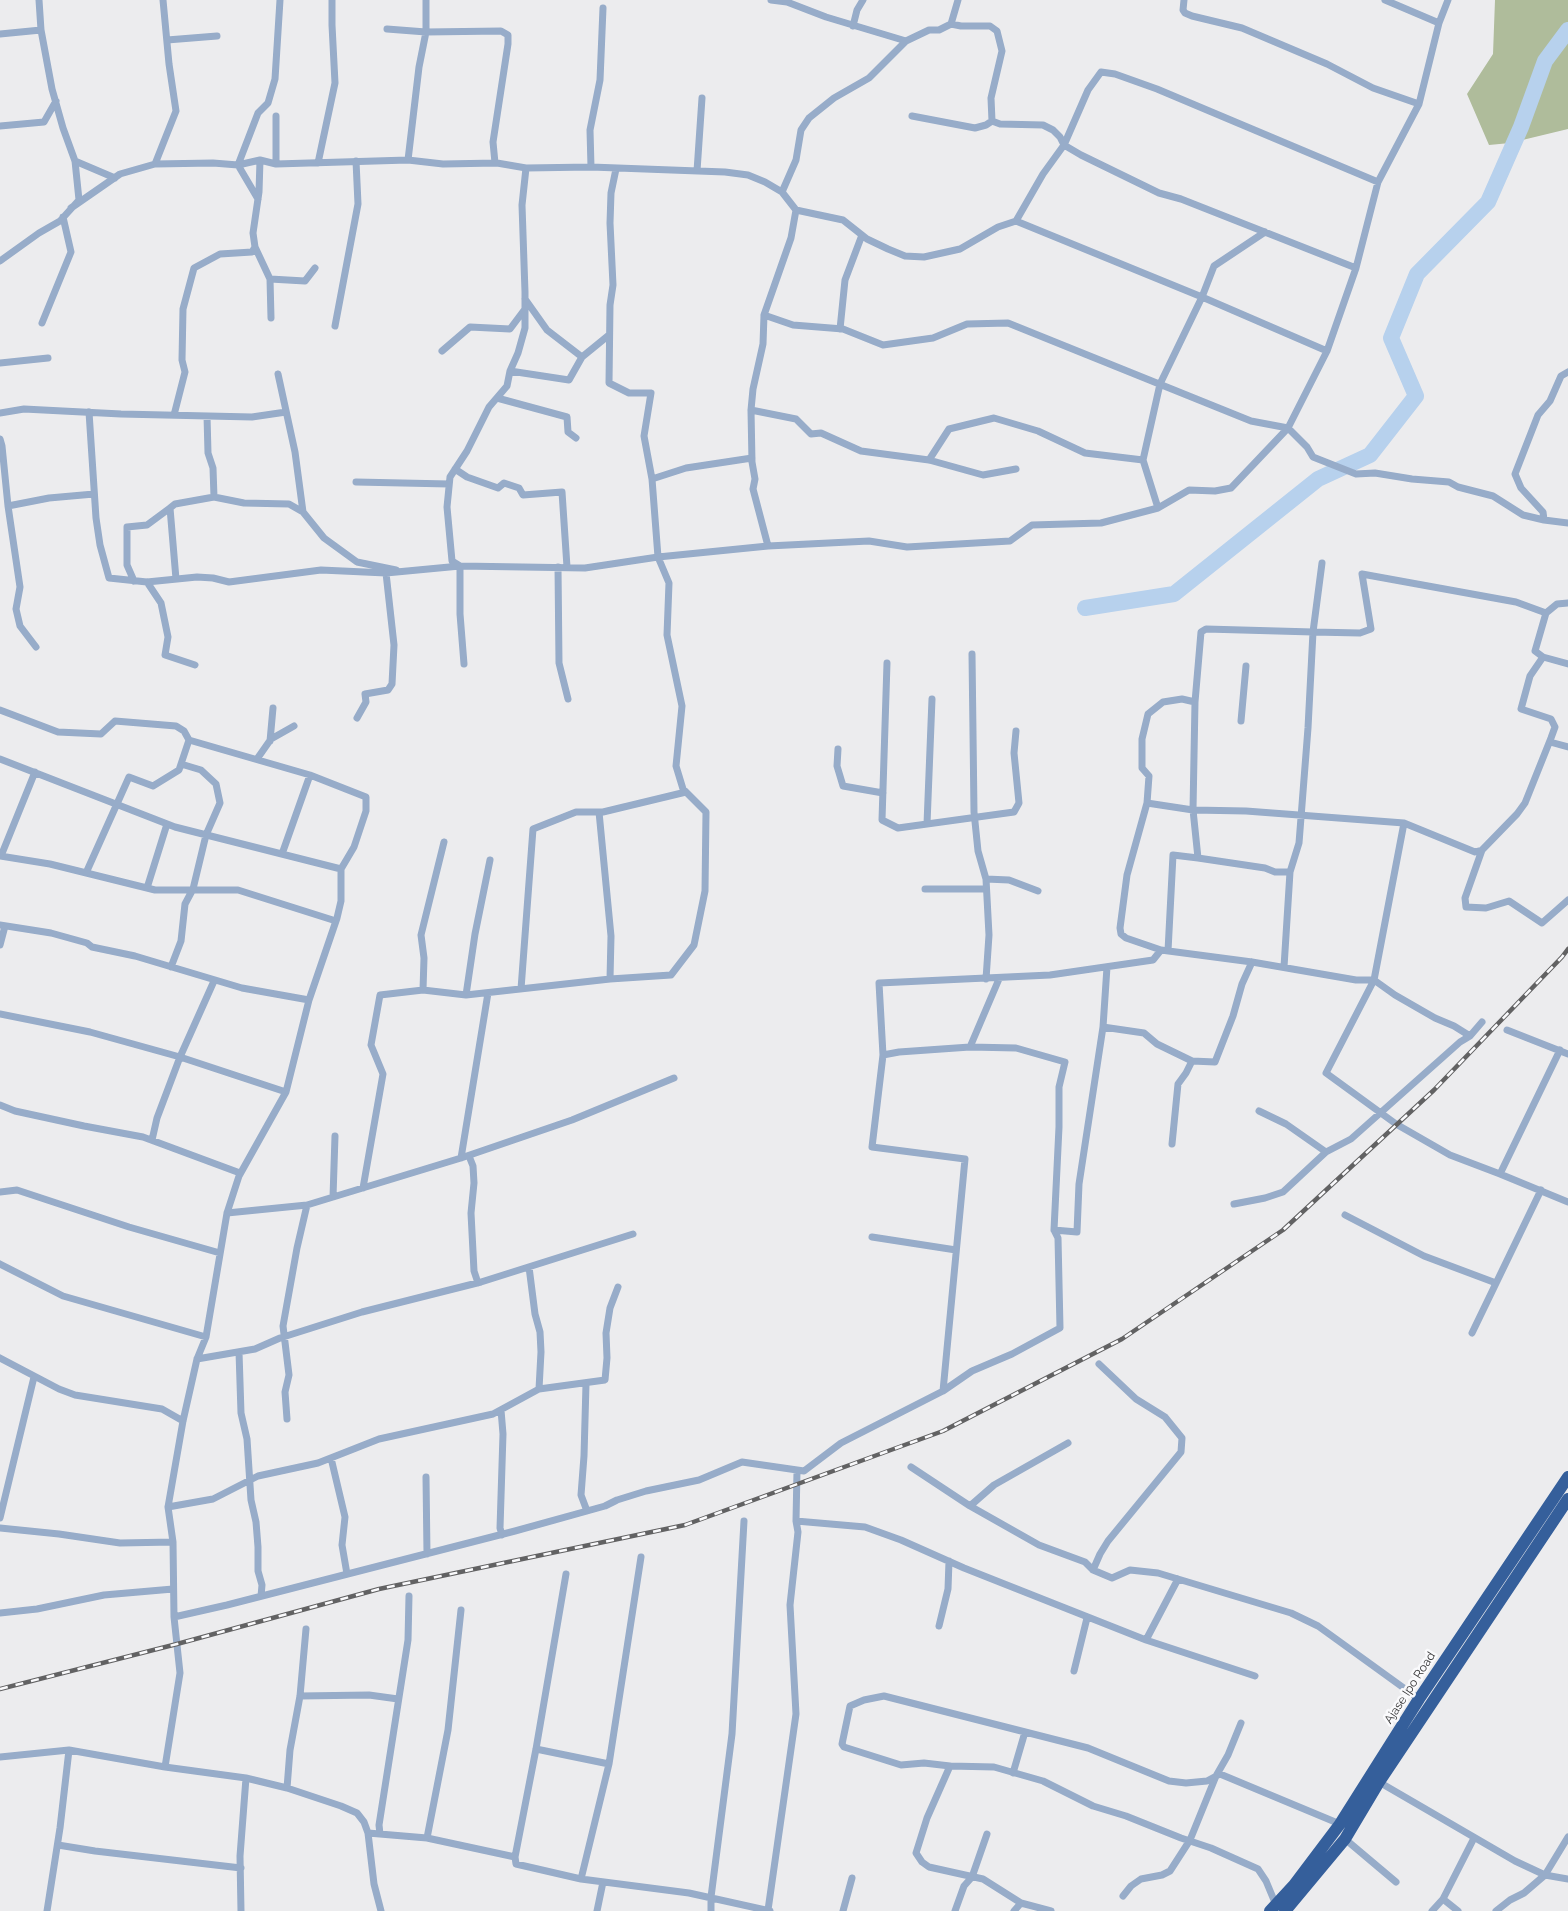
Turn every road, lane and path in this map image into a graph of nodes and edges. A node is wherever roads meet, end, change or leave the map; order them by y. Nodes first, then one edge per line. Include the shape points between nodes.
1 (39, 0) edge
2 (163, 0) edge
3 (280, 0) edge
4 (332, 0) edge
5 (426, 0) edge
6 (771, 0) edge
7 (863, 0) edge
8 (958, 0) edge
9 (1184, 0) edge
10 (1385, 0) edge
11 (1448, 0) edge
12 (603, 8) dead end
13 (1439, 23) junction
14 (951, 24) junction
15 (853, 26) junction
16 (41, 30) junction
17 (387, 30) dead end
18 (426, 32) junction
19 (0, 34) edge
20 (217, 36) dead end
21 (167, 40) junction
22 (906, 41) junction
23 (702, 98) dead end
24 (56, 101) junction
25 (1419, 104) junction
26 (276, 116) dead end
27 (912, 116) dead end
28 (992, 121) junction
29 (0, 126) edge
30 (1064, 145) junction
31 (260, 160) junction
32 (408, 160) junction
33 (75, 161) junction
34 (356, 161) junction
35 (318, 163) junction
36 (495, 163) junction
37 (155, 164) junction
38 (276, 164) junction
39 (238, 165) junction
40 (591, 167) junction
41 (526, 168) junction
42 (616, 169) junction
43 (697, 171) junction
44 (115, 178) junction
45 (1378, 182) junction
46 (782, 192) junction
47 (258, 199) junction
48 (71, 208) junction
49 (796, 210) junction
50 (63, 217) junction
51 (1016, 221) junction
52 (1265, 232) junction
53 (862, 235) junction
54 (255, 247) junction
55 (0, 261) edge
56 (315, 268) dead end
57 (1356, 268) junction
58 (270, 279) junction
59 (1202, 297) junction
60 (525, 299) junction
61 (525, 308) junction
62 (764, 315) junction
63 (271, 318) dead end
64 (42, 323) dead end
65 (335, 326) dead end
66 (840, 329) junction
67 (610, 335) junction
68 (442, 351) dead end
69 (1327, 351) junction
70 (582, 357) junction
71 (48, 358) dead end
72 (0, 363) edge
73 (510, 370) junction
74 (1568, 372) edge
75 (278, 374) dead end
76 (1160, 384) junction
77 (497, 398) junction
78 (751, 410) junction
79 (89, 412) junction
80 (286, 412) junction
81 (0, 413) edge
82 (174, 415) junction
83 (207, 416) junction
84 (1288, 428) junction
85 (576, 438) dead end
86 (0, 439) edge
87 (752, 458) junction
88 (929, 460) junction
89 (1143, 460) junction
90 (455, 469) junction
91 (1016, 469) dead end
92 (652, 478) junction
93 (356, 482) dead end
94 (449, 484) junction
95 (94, 494) junction
96 (214, 497) junction
97 (5, 503) edge
98 (170, 508) junction
99 (1158, 508) junction
100 (303, 512) junction
101 (1544, 520) junction
102 (1568, 523) edge
103 (768, 546) junction
104 (658, 557) junction
105 (1322, 563) dead end
106 (460, 566) junction
107 (558, 567) junction
108 (567, 568) junction
109 (402, 572) junction
110 (386, 573) junction
111 (176, 579) junction
112 (134, 581) junction
113 (146, 582) junction
114 (1568, 603) edge
115 (1546, 613) junction
116 (1313, 632) junction
117 (36, 647) dead end
118 (972, 654) dead end
119 (1543, 657) junction
120 (887, 663) dead end
121 (464, 664) dead end
122 (1568, 664) edge
123 (195, 665) dead end
124 (1246, 666) dead end
125 (568, 699) dead end
126 (932, 699) dead end
127 (1196, 702) junction
128 (273, 708) dead end
129 (0, 710) edge
130 (357, 718) dead end
131 (1241, 721) dead end
132 (294, 726) dead end
133 (1016, 731) dead end
134 (189, 740) junction
135 (270, 741) junction
136 (1550, 742) junction
137 (1568, 747) edge
138 (838, 749) dead end
139 (0, 759) edge
140 (257, 759) junction
141 (181, 764) junction
142 (35, 772) junction
143 (310, 775) junction
144 (686, 792) junction
145 (883, 793) junction
146 (1147, 803) junction
147 (117, 804) junction
148 (1193, 810) junction
149 (599, 812) junction
150 (1301, 814) junction
151 (974, 818) junction
152 (1404, 823) junction
153 (167, 824) junction
154 (927, 824) junction
155 (206, 835) junction
156 (444, 842) dead end
157 (1482, 850) junction
158 (282, 854) junction
159 (1, 856) edge
160 (1198, 858) junction
161 (490, 860) dead end
162 (341, 869) junction
163 (1290, 872) junction
164 (86, 873) junction
165 (986, 879) junction
166 (147, 888) junction
167 (193, 889) junction
168 (924, 889) dead end
169 (985, 889) junction
170 (1038, 891) dead end
171 (1568, 900) edge
172 (336, 921) junction
173 (3, 925) edge
174 (0, 945) edge
175 (1165, 950) junction
176 (1252, 962) junction
177 (170, 967) junction
178 (1107, 967) junction
179 (1284, 967) junction
180 (610, 979) junction
181 (986, 979) junction
182 (999, 979) junction
183 (1374, 980) junction
184 (214, 981) junction
185 (521, 989) junction
186 (423, 990) junction
187 (488, 993) junction
188 (466, 995) junction
189 (309, 1000) junction
190 (0, 1014) edge
191 (1482, 1022) dead end
192 (1103, 1026) junction
193 (1507, 1030) dead end
194 (1470, 1036) junction
195 (970, 1047) junction
196 (1560, 1050) junction
197 (1568, 1054) edge
198 (882, 1055) junction
199 (180, 1058) junction
200 (1192, 1061) junction
201 (674, 1078) dead end
202 (286, 1092) junction
203 (0, 1105) edge
204 (1258, 1111) dead end
205 (1379, 1113) junction
206 (335, 1136) dead end
207 (152, 1140) junction
208 (1172, 1144) dead end
209 (1326, 1152) junction
210 (469, 1156) junction
211 (461, 1158) junction
212 (240, 1173) junction
213 (1500, 1174) junction
214 (363, 1188) junction
215 (1541, 1190) junction
216 (0, 1192) edge
217 (333, 1197) junction
218 (1568, 1202) edge
219 (307, 1204) junction
220 (1234, 1204) dead end
221 (227, 1212) junction
222 (1345, 1215) dead end
223 (1054, 1230) junction
224 (633, 1234) dead end
225 (872, 1237) dead end
226 (956, 1250) junction
227 (220, 1252) junction
228 (0, 1264) edge
229 (529, 1267) junction
230 (478, 1282) junction
231 (1496, 1283) junction
232 (618, 1287) dead end
233 (1472, 1333) dead end
234 (206, 1337) junction
235 (285, 1337) junction
236 (239, 1352) junction
237 (0, 1358) edge
238 (197, 1360) junction
239 (1099, 1364) dead end
240 (34, 1377) junction
241 (586, 1384) junction
242 (539, 1390) junction
243 (943, 1391) junction
244 (501, 1410) junction
245 (286, 1420) dead end
246 (183, 1421) junction
247 (1068, 1443) dead end
248 (331, 1458) junction
249 (911, 1466) dead end
250 (797, 1471) junction
251 (426, 1477) dead end
252 (1568, 1477) edge
253 (251, 1479) junction
254 (1568, 1499) edge
255 (970, 1506) junction
256 (168, 1507) junction
257 (586, 1511) junction
258 (0, 1518) edge
259 (744, 1521) dead end
260 (796, 1521) junction
261 (0, 1528) edge
262 (502, 1535) junction
263 (173, 1542) junction
264 (427, 1554) junction
265 (642, 1557) dead end
266 (949, 1561) junction
267 (1093, 1570) junction
268 (347, 1574) junction
269 (566, 1574) dead end
270 (1178, 1579) junction
271 (173, 1589) junction
272 (261, 1596) junction
273 (409, 1596) dead end
274 (461, 1610) dead end
275 (0, 1613) edge
276 (174, 1617) junction
277 (1087, 1618) junction
278 (939, 1626) dead end
279 (306, 1629) dead end
280 (1146, 1640) junction
281 (1074, 1671) dead end
282 (1255, 1676) dead end
283 (300, 1696) junction
284 (398, 1699) junction
285 (1419, 1699) junction
286 (1241, 1723) dead end
287 (1025, 1732) junction
288 (536, 1749) junction
289 (69, 1750) junction
290 (0, 1757) edge
291 (609, 1764) junction
292 (950, 1766) junction
293 (165, 1767) junction
294 (1013, 1773) junction
295 (1216, 1776) junction
296 (246, 1778) junction
297 (1379, 1782) junction
298 (287, 1788) junction
299 (1340, 1824) junction
300 (368, 1833) junction
301 (380, 1834) junction
302 (987, 1834) dead end
303 (1568, 1837) edge
304 (427, 1838) junction
305 (1474, 1838) junction
306 (1345, 1839) junction
307 (1190, 1840) junction
308 (58, 1845) junction
309 (515, 1857) junction
310 (240, 1868) junction
311 (1545, 1874) junction
312 (972, 1877) junction
313 (852, 1878) dead end
314 (581, 1879) junction
315 (1568, 1880) edge
316 (603, 1882) junction
317 (1396, 1882) dead end
318 (1123, 1896) dead end
319 (711, 1897) junction
320 (1443, 1898) junction
321 (1021, 1903) junction
322 (1277, 1909) edge
323 (47, 1911) edge
324 (241, 1911) edge
325 (381, 1911) edge
326 (597, 1911) edge
327 (711, 1911) edge
328 (769, 1911) edge
329 (843, 1911) edge
330 (955, 1911) edge
331 (1014, 1911) edge
332 (1051, 1911) edge
333 (1432, 1911) edge
334 (1458, 1911) edge
335 (1496, 1911) edge

1 - 16 street
2 - 21 street
3 - 39 street via 275,79 268,103 258,113
4 - 35 street via 335,83
5 - 18 street
6 - 15 street via 787,2
7 - 15 street
8 - 14 street
9 - 25 street via 1185,13 1242,28 1327,64 1373,88
10 - 13 street
11 - 13 street
12 - 40 street via 600,80 590,130
13 - 25 street
14 - 22 street
14 - 28 street via 990,26 1000,38 1002,51 992,98
15 - 22 street
16 - 19 street
16 - 24 street
17 - 18 street
18 - 32 street
18 - 36 street via 501,31 508,35 493,142
20 - 21 street
21 - 37 street via 176,111
22 - 46 street via 869,78 834,98 809,118 801,130 796,160
23 - 43 street
24 - 29 street via 44,122
24 - 33 street
25 - 45 street
26 - 38 street
27 - 28 street via 974,128
28 - 30 street via 1043,125 1053,130
30 - 45 street via 1088,90 1101,72 1157,89
30 - 51 street via 1042,174
30 - 52 street via 1159,193
31 - 38 street
31 - 39 street
31 - 47 street
32 - 34 street
32 - 36 street via 442,164
33 - 44 street
33 - 48 street via 80,200
34 - 35 street
34 - 65 street via 358,204
35 - 38 street
36 - 41 street
37 - 39 street
37 - 44 street
39 - 47 street
40 - 41 street
40 - 42 street
41 - 60 street via 522,205
42 - 43 street
42 - 67 street via 611,193 613,285
43 - 46 street via 748,175
44 - 48 street
45 - 57 street
46 - 49 street
47 - 54 street via 253,232
48 - 50 street
49 - 53 street via 843,220
49 - 62 street via 788,247
50 - 55 street
50 - 64 street via 71,252
51 - 53 street via 998,227 960,249 924,257 905,256 888,250
51 - 59 street
52 - 57 street
52 - 59 street via 1214,266
53 - 66 street via 846,280
54 - 58 street
54 - 82 street via 252,252 220,254 194,268 184,309 182,360 185,372
56 - 58 street via 305,281
57 - 69 street
58 - 63 street
59 - 69 street
59 - 76 street
60 - 61 street
60 - 70 street via 547,330
61 - 68 street via 510,329 470,327
61 - 73 street via 525,328
62 - 66 street via 793,325
62 - 78 street
66 - 76 street via 883,345 933,338 967,324 1008,323
67 - 70 street
67 - 92 street via 609,383 629,394 651,393 644,436
69 - 84 street
70 - 73 street via 569,380
71 - 72 street
73 - 77 street via 507,386
74 - 101 street via 1561,376 1550,401 1538,415 1515,474 1522,488 1543,512
75 - 80 street
76 - 84 street via 1251,421
76 - 89 street
77 - 85 street via 567,417 568,432
77 - 90 street
78 - 87 street
78 - 88 street via 796,419 811,434 821,433 861,451
79 - 81 street via 24,408
79 - 82 street
79 - 95 street
80 - 83 street via 252,417
80 - 100 street
82 - 83 street
83 - 96 street
84 - 99 street via 1231,488 1189,490
84 - 101 street via 1313,457 1356,474 1375,473 1449,482 1493,496 1523,515
86 - 97 street
87 - 92 street via 686,468
87 - 103 street via 753,489
88 - 89 street via 949,429 994,418 1038,431 1085,453
88 - 91 street via 983,475
89 - 99 street
90 - 94 street
90 - 108 street via 498,488 504,483 519,488 523,495 562,492
92 - 104 street
93 - 94 street
94 - 106 street via 447,507 452,561
95 - 97 street
95 - 112 street via 100,545 109,578
96 - 98 street via 174,504
96 - 100 street via 244,503 289,504
97 - 117 street via 20,587 16,608 20,626
98 - 111 street
98 - 112 street via 147,526 127,527 127,565
99 - 103 street via 1101,523 1032,525 1010,541 907,547 869,540
100 - 109 street via 324,538 357,562
101 - 102 street
103 - 104 street
104 - 108 street
104 - 144 street via 669,584 667,635 682,706 676,766
105 - 116 street
106 - 107 street
106 - 109 street
106 - 121 street
107 - 108 street
107 - 125 street via 560,663
109 - 110 street
110 - 111 street via 321,570 228,582 197,577
110 - 130 street via 394,645 392,684 388,690 365,694 366,702
111 - 113 street
112 - 113 street
113 - 123 street via 162,603 168,637 165,655
114 - 115 street via 1557,604
115 - 116 street via 1516,602 1362,574 1371,629 1360,633
115 - 119 street via 1535,651
116 - 127 street via 1206,629 1201,632
116 - 150 street
118 - 151 street
119 - 122 street
119 - 136 street via 1530,676 1521,709 1550,719 1555,727
120 - 145 street
124 - 131 street
126 - 154 street
127 - 146 street via 1182,699 1163,702 1148,714 1142,739 1142,768 1149,776
127 - 148 street
128 - 135 street
129 - 134 street via 58,732 101,734 115,721 176,726
132 - 135 street
133 - 151 street via 1014,753 1019,803 1014,812
134 - 140 street
134 - 141 street
135 - 140 street
136 - 137 street
136 - 157 street via 1525,803
138 - 145 street via 837,766 843,786
139 - 142 street
140 - 143 street
141 - 147 street via 180,770 153,786 129,777
141 - 155 street via 202,770 216,784 220,803
142 - 147 street
142 - 159 street
143 - 158 street
143 - 162 street via 366,797 366,811 354,847
144 - 149 street
144 - 180 street via 706,812 704,892 694,945 671,975
145 - 154 street via 882,820 898,828
146 - 148 street
146 - 175 street via 1127,875 1120,928 1126,938
147 - 153 street
147 - 164 street
148 - 150 street
148 - 160 street
149 - 180 street via 611,936
149 - 185 street via 576,812 533,829
150 - 152 street
150 - 163 street via 1299,842
151 - 154 street
151 - 165 street
152 - 157 street via 1476,852
152 - 183 street
153 - 155 street
153 - 166 street
155 - 158 street
155 - 167 street
156 - 186 street via 421,935
157 - 171 street via 1465,898 1466,907 1486,908 1509,901 1542,923
158 - 162 street
159 - 164 street
160 - 163 street
160 - 175 street via 1173,855
161 - 188 street
162 - 172 street via 341,901
163 - 179 street
164 - 166 street
165 - 169 street
165 - 170 street via 1009,880
166 - 167 street
167 - 172 street via 238,890
167 - 177 street via 185,904 181,940
168 - 169 street
169 - 181 street via 989,935
172 - 189 street
173 - 174 street
173 - 177 street via 52,932 87,942 92,947
175 - 176 street
175 - 178 street via 1153,960
176 - 179 street
176 - 200 street via 1215,1062
177 - 184 street
178 - 182 street via 1050,976
178 - 192 street
179 - 183 street via 1356,980
180 - 185 street
181 - 182 street
181 - 198 street via 879,983
182 - 195 street
183 - 194 street
183 - 205 street via 1326,1072
184 - 189 street
184 - 199 street
185 - 187 street
186 - 188 street
186 - 214 street via 380,995 371,1046 383,1074
187 - 188 street
187 - 211 street
189 - 202 street
190 - 199 street via 90,1032
191 - 194 street
192 - 200 street via 1144,1032 1157,1044
192 - 223 street via 1079,1184 1077,1232
193 - 196 street
194 - 205 street
195 - 198 street
195 - 223 street via 1016,1048 1065,1062 1059,1086
196 - 197 street
196 - 213 street
198 - 226 street via 872,1147 965,1159
199 - 202 street
199 - 207 street via 156,1118
200 - 208 street via 1178,1084
201 - 210 street via 572,1120
202 - 212 street
203 - 207 street
204 - 209 street via 1286,1124
205 - 209 street via 1351,1138
205 - 213 street via 1450,1155
206 - 217 street
207 - 212 street
209 - 220 street via 1283,1192
210 - 211 street
210 - 230 street via 473,1166 471,1213 474,1271
211 - 214 street
212 - 221 street
213 - 215 street
214 - 217 street
215 - 218 street
215 - 231 street
216 - 227 street via 16,1190
217 - 219 street
219 - 221 street
219 - 235 street via 283,1326
221 - 227 street
222 - 231 street via 1424,1256
223 - 243 street via 1058,1238 1060,1328 972,1371
224 - 229 street
225 - 226 street
226 - 243 street
227 - 234 street
228 - 234 street via 63,1296
229 - 230 street
229 - 242 street via 540,1332
230 - 235 street via 362,1312
231 - 233 street
232 - 241 street via 610,1308 606,1334 605,1380
234 - 238 street
235 - 236 street via 255,1350
235 - 245 street via 289,1374 285,1392
236 - 238 street
236 - 253 street via 241,1413
237 - 240 street
238 - 246 street
239 - 267 street via 1136,1398 1165,1417 1182,1438 1181,1452 1108,1541
240 - 246 street via 75,1395 162,1409
240 - 258 street
241 - 242 street
241 - 257 street via 581,1495
242 - 244 street
243 - 250 street via 841,1442 804,1471
244 - 248 street via 379,1439
244 - 262 street
246 - 256 street
247 - 255 street via 994,1485
248 - 253 street
248 - 268 street via 345,1517 342,1545
249 - 255 street
250 - 257 street via 742,1462 699,1480 646,1491
250 - 260 street
251 - 264 street
252 - 285 highway, Ajase Ipo Road
253 - 256 street via 213,1499
253 - 272 street
254 - 297 highway
255 - 267 street via 1039,1545 1085,1562
256 - 263 street
257 - 262 street
259 - 319 street via 732,1734
260 - 266 street via 865,1527
260 - 328 street via 798,1532 790,1605 796,1714
261 - 263 street via 120,1543
262 - 264 street
263 - 271 street
264 - 268 street
265 - 291 street
266 - 277 street
266 - 278 street via 948,1589
267 - 270 street via 1112,1578 1130,1570
268 - 272 street
269 - 288 street
270 - 280 street
270 - 285 street via 1298,1616 1318,1626
271 - 275 street via 104,1595
271 - 276 street
272 - 276 street
273 - 284 street via 408,1640
274 - 304 street via 448,1730
276 - 293 street via 180,1673
277 - 280 street
277 - 281 street
279 - 283 street
280 - 282 street
283 - 284 street via 369,1694
283 - 298 street
284 - 301 street
285 - 299 highway, Ajase Ipo Road
286 - 295 street
287 - 292 street via 884,1696 850,1706 844,1747 901,1765
287 - 294 street
287 - 295 street via 1088,1748 1169,1781 1207,1782
288 - 291 street
288 - 309 street
289 - 290 street
289 - 293 street
289 - 308 street
291 - 314 street
292 - 294 street via 994,1768
292 - 312 street via 916,1853 929,1867
293 - 296 street
294 - 307 street via 1043,1781 1093,1806
295 - 299 street via 1220,1774
295 - 307 street
296 - 298 street
296 - 310 street
297 - 305 street
297 - 306 highway
298 - 300 street via 357,1813
299 - 322 highway, Ajase Ipo Road
300 - 301 street
300 - 325 street
301 - 304 street
302 - 312 street
303 - 311 street
304 - 309 street
305 - 311 street
305 - 320 street
306 - 317 street
306 - 322 highway
307 - 318 street via 1170,1871 1141,1878
307 - 322 street via 1258,1869
308 - 310 street
308 - 323 street
309 - 314 street via 516,1864
310 - 324 street
311 - 315 street
311 - 335 street via 1524,1893
312 - 321 street via 983,1879
312 - 330 street via 964,1886
313 - 329 street
314 - 316 street
316 - 319 street
316 - 326 street
319 - 327 street
319 - 328 street
320 - 333 street
320 - 334 street
321 - 331 street
321 - 332 street

